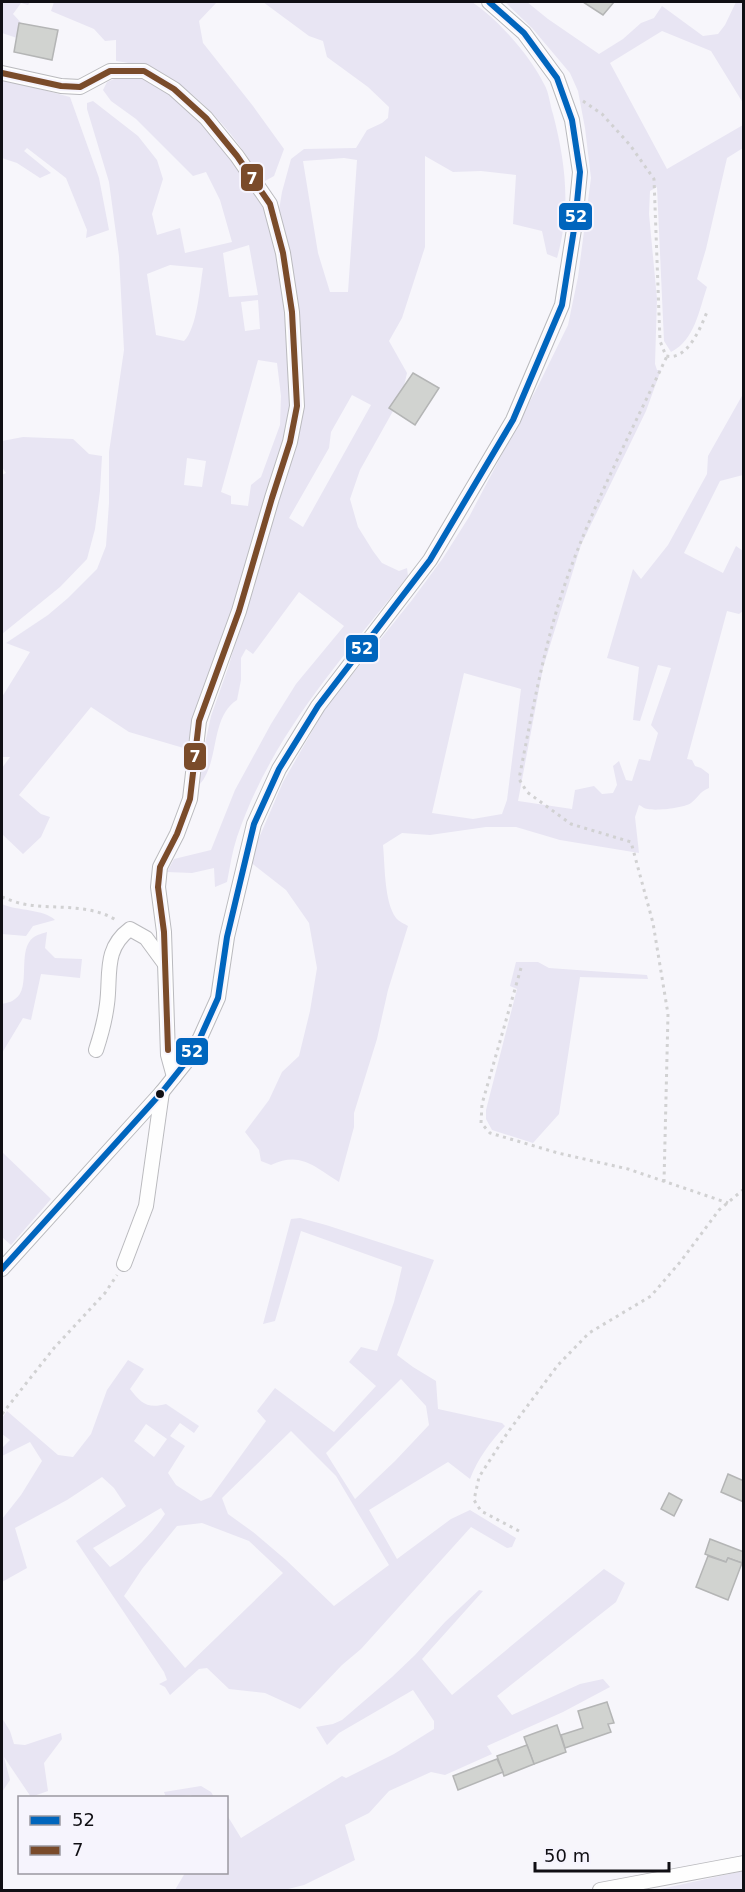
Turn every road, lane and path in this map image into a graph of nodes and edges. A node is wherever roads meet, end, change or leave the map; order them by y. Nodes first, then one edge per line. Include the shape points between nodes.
1 (489, 2) edge
2 (2, 73) edge
3 (559, 84) junction
4 (707, 312) dead end
5 (667, 356) junction
6 (2, 897) edge
7 (130, 929) junction
8 (165, 964) junction
9 (521, 968) dead end
10 (96, 1050) dead end
11 (174, 1077) junction
12 (162, 1092) junction
13 (664, 1182) junction
14 (744, 1189) edge
15 (728, 1203) junction
16 (124, 1264) joint
17 (2, 1269) edge
18 (2, 1413) edge
19 (519, 1530) dead end
20 (744, 1863) edge
21 (600, 1890) edge

1 - 3 street via 524,33
2 - 8 street via 80,87 110,71 144,71 174,89 206,118 270,204 283,253 292,312 297,406 290,442 238,612 200,721 190,799 160,867 158,887
3 - 5 path via 602,114 654,178 660,341
3 - 11 street via 572,120 580,172 562,304 513,420 430,560 318,705 279,769 254,824 227,937 218,998 200,1038
4 - 5 path via 701,329 682,354
5 - 13 path via 575,556 543,657 519,779 527,792 571,824 632,842 653,923 668,1014
6 - 7 path via 27,905 106,914
7 - 8 street via 146,938
7 - 10 street via 119,937 109,962 108,1002
8 - 11 street via 168,1055
9 - 13 path via 482,1104 481,1123 490,1133
11 - 12 street
12 - 16 street via 146,1206
12 - 17 street
13 - 15 path
14 - 15 path
15 - 19 path via 651,1296 589,1333 558,1365 479,1477 474,1500 481,1511
16 - 18 path via 105,1293
20 - 21 street

